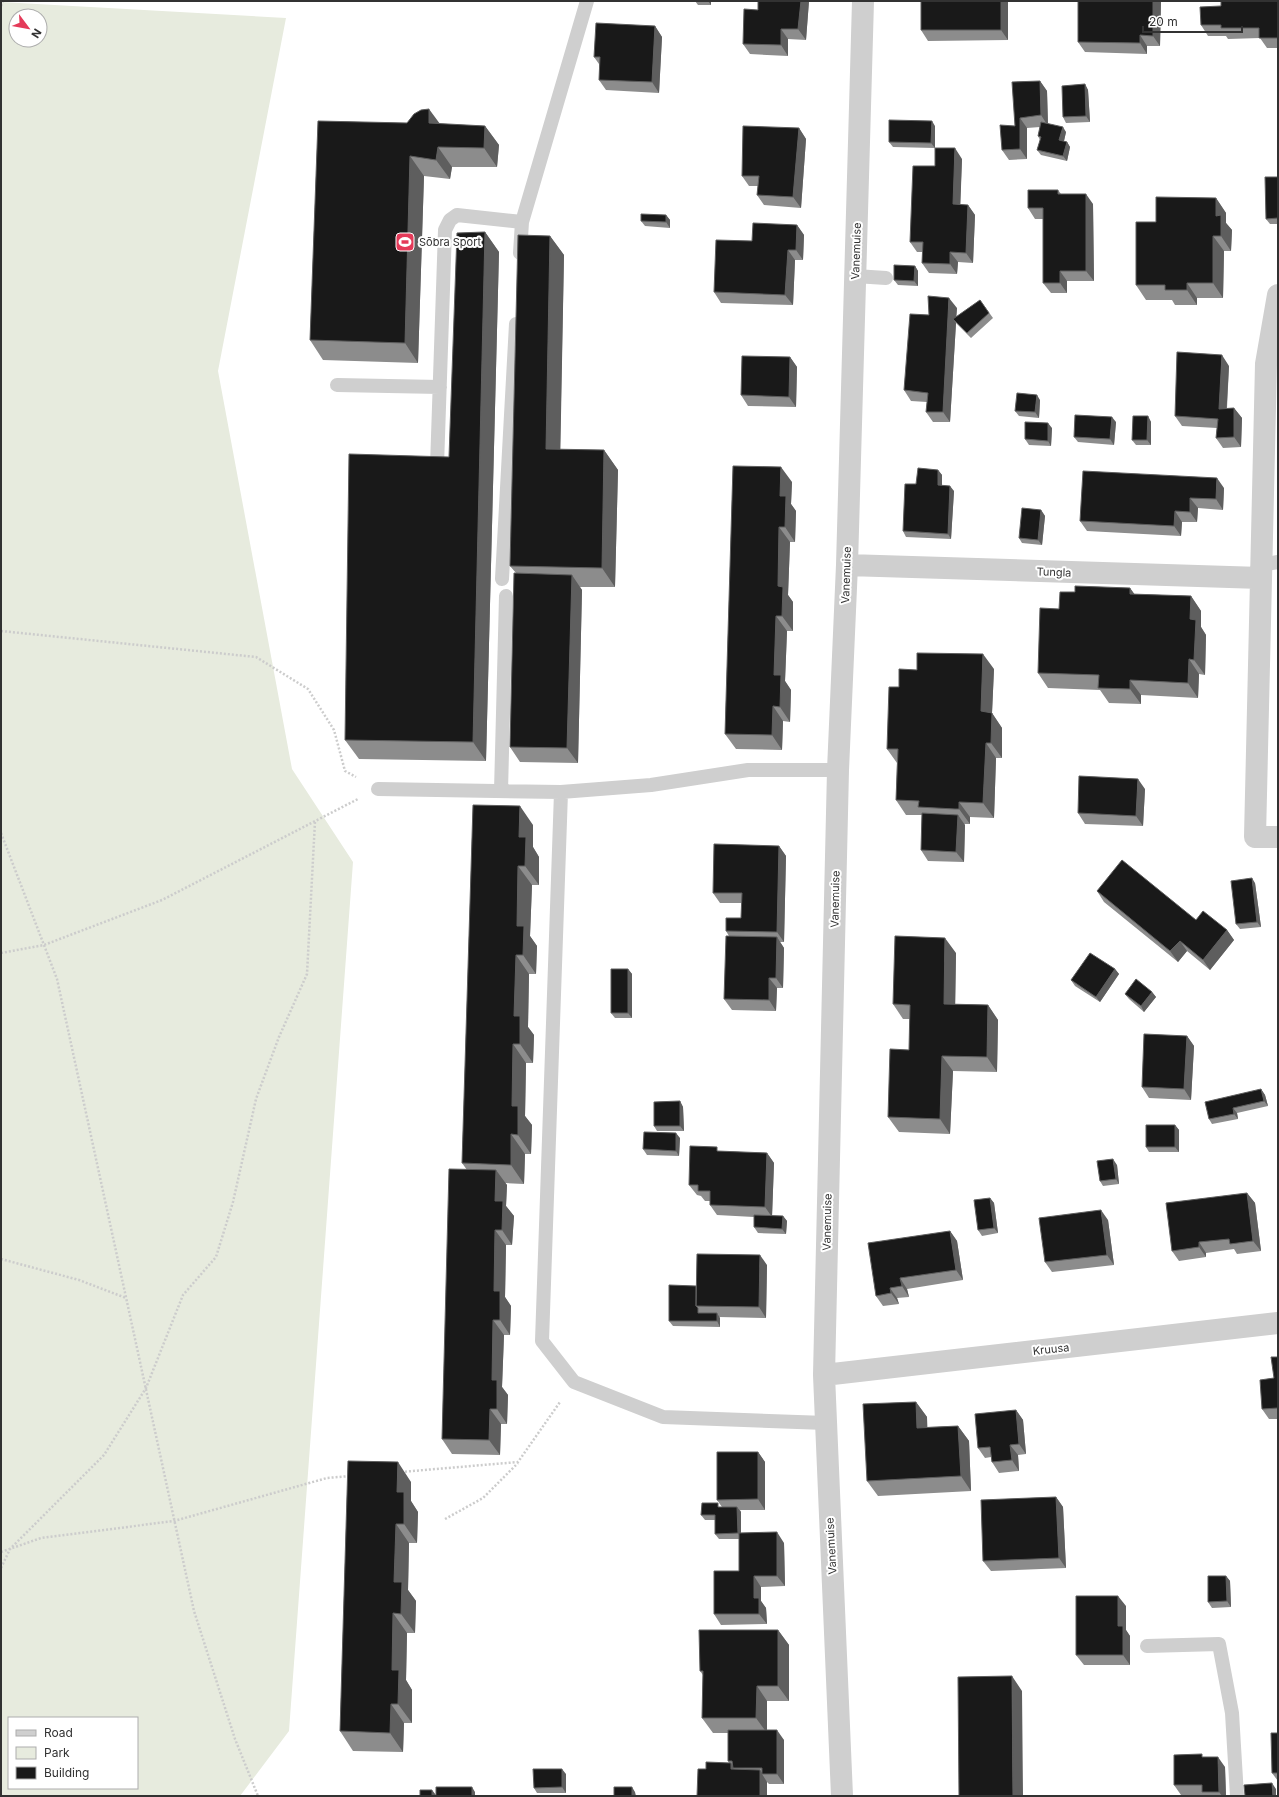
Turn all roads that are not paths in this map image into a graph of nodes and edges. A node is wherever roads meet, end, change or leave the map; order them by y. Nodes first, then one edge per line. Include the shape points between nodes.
1 (587, 1) edge
2 (863, 1) edge
3 (522, 222) junction
4 (519, 269) edge
5 (855, 276) junction
6 (886, 278) dead end
7 (1278, 294) edge
8 (517, 308) edge
9 (337, 385) dead end
10 (440, 388) junction
11 (437, 466) edge
12 (847, 565) junction
13 (1267, 568) edge
14 (502, 579) dead end
15 (506, 596) dead end
16 (838, 770) junction
17 (378, 789) road end
18 (501, 791) junction
19 (561, 792) junction
20 (1278, 837) edge
21 (1278, 1324) edge
22 (824, 1375) junction
23 (826, 1423) junction
24 (1147, 1646) dead end
25 (842, 1796) edge
26 (1237, 1796) edge

1 - 3 lane
2 - 5 street, Vanemuise
3 - 4 lane
3 - 10 lane via 457,215 450,220 446,230 443,266
5 - 6 lane
5 - 12 street, Vanemuise
7 - 13 street via 1266,364
8 - 14 lane
9 - 10 lane
10 - 11 lane
12 - 13 street, Tungla
12 - 16 street, Vanemuise
13 - 20 street via 1255,837
15 - 18 lane
16 - 19 lane via 748,770 651,785
16 - 22 street, Vanemuise
17 - 18 lane
18 - 19 lane
19 - 23 lane via 542,1341 574,1382 663,1417
21 - 22 street, Kruusa
22 - 23 street, Vanemuise
23 - 25 street, Vanemuise
24 - 26 lane via 1219,1644 1232,1713

